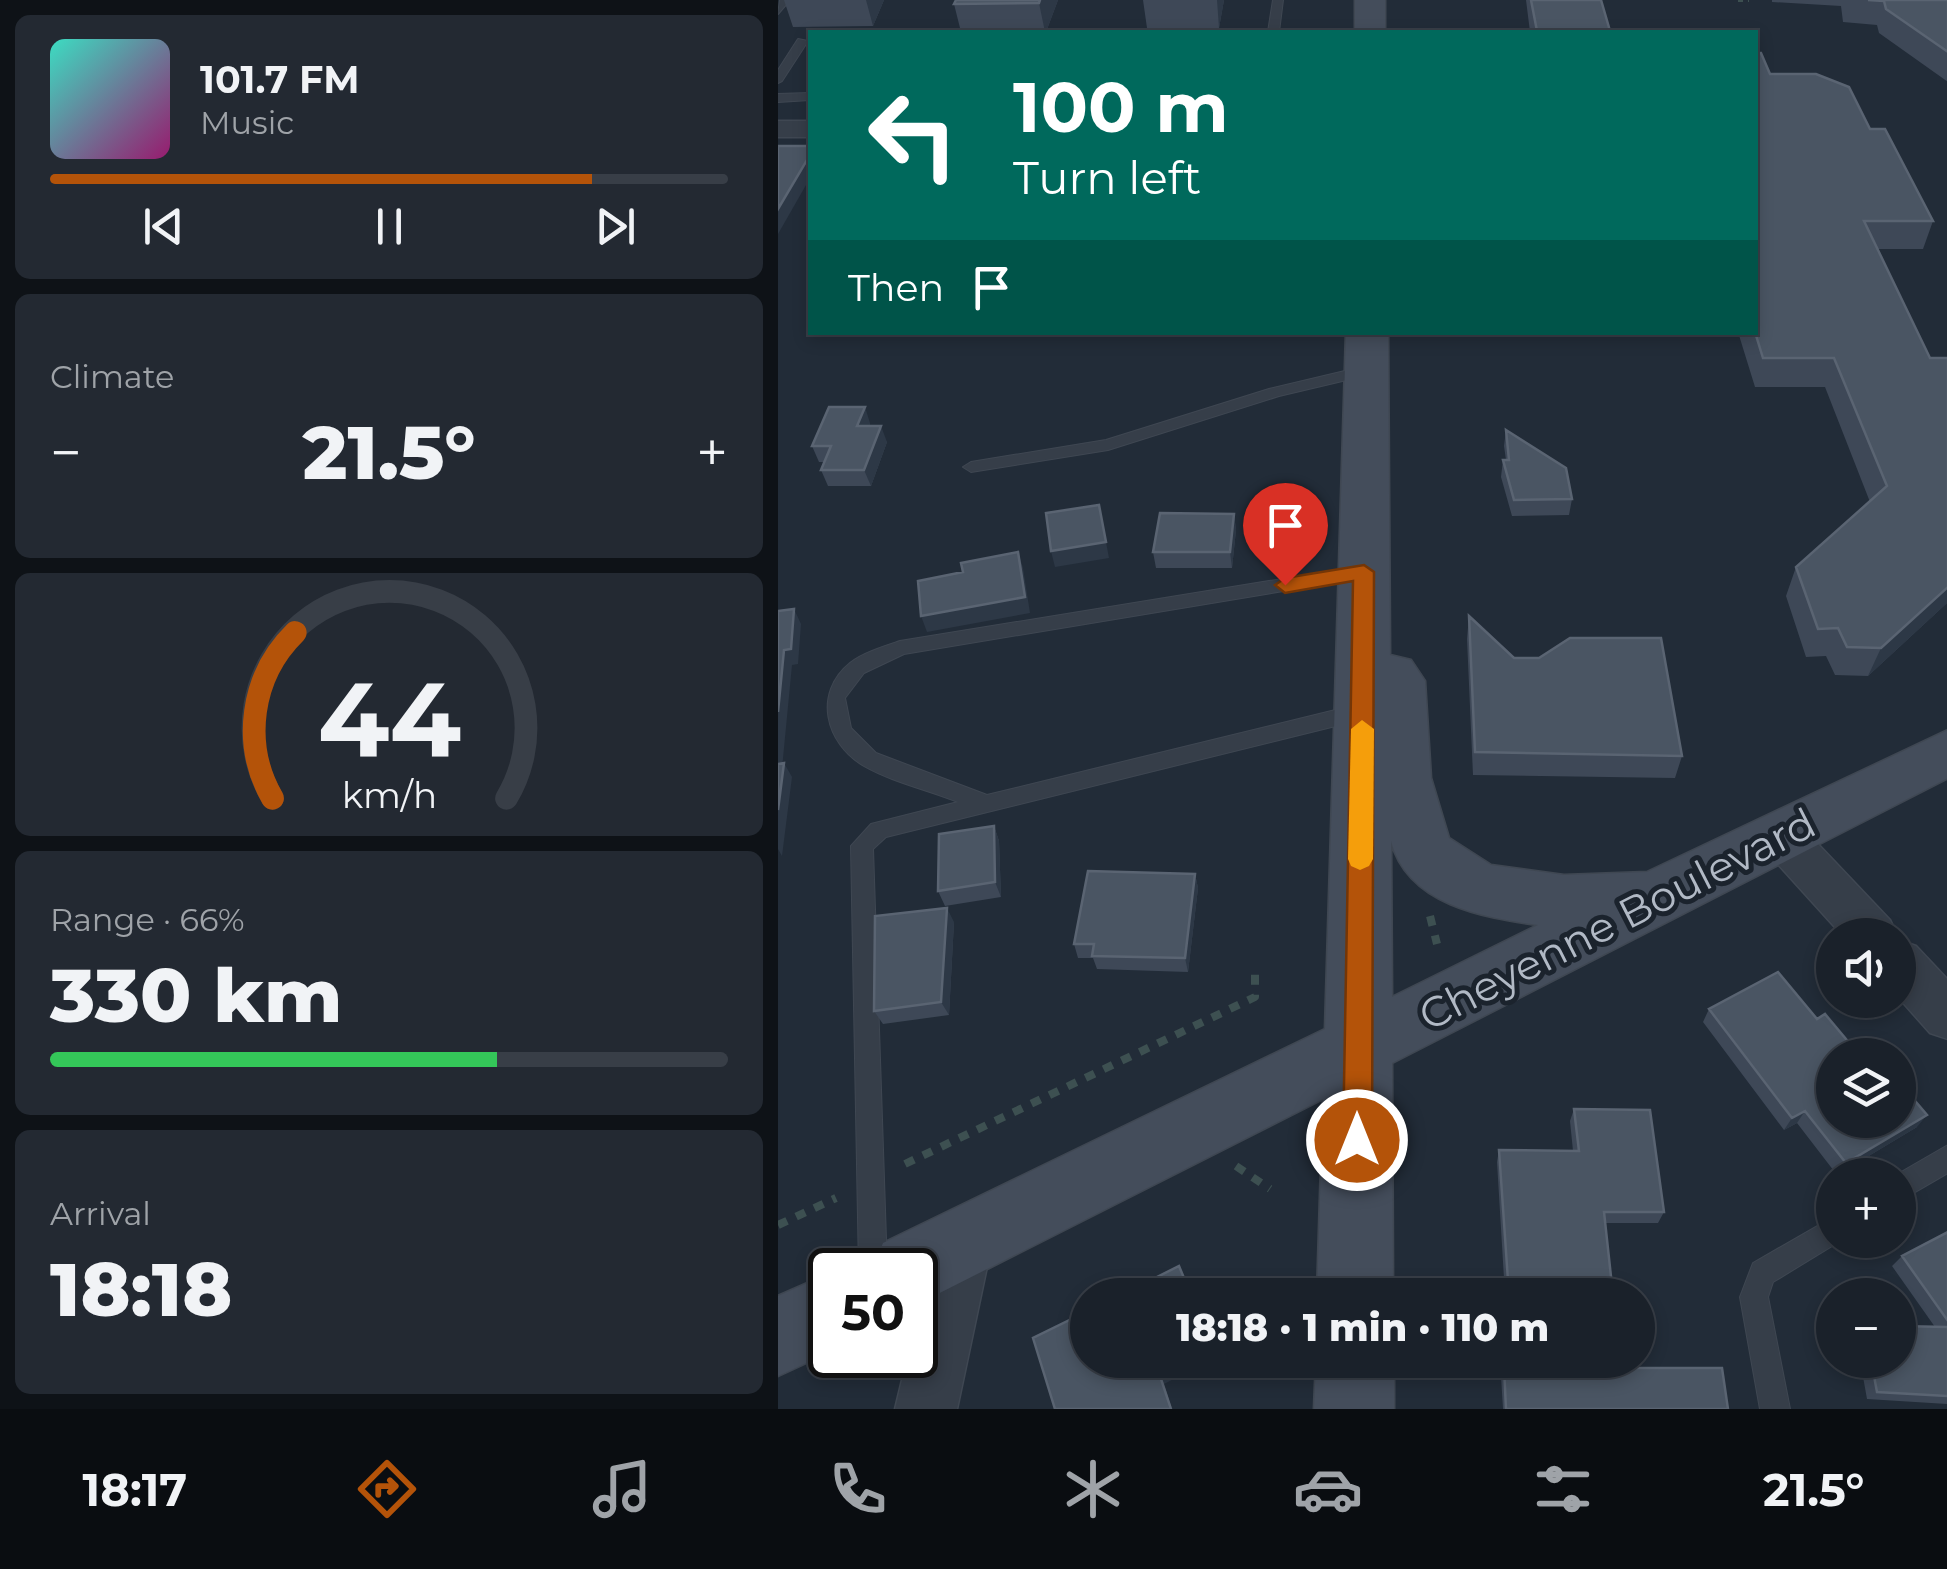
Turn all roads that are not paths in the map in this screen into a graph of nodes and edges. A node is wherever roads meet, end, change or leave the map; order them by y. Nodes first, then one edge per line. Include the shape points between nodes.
1 (785, 0) edge
2 (1278, 0) edge
3 (1370, 0) edge
4 (778, 11) edge
5 (1274, 30) edge
6 (1370, 30) edge
7 (801, 41) edge
8 (778, 79) edge
9 (778, 98) edge
10 (808, 98) edge
11 (778, 128) edge
12 (808, 129) edge
13 (1367, 352) edge
14 (971, 467) dead end
15 (1364, 572) junction
16 (1364, 641) junction
17 (1362, 712) junction
18 (1948, 752) edge
19 (985, 803) junction
20 (1782, 837) junction
21 (1664, 896) junction
22 (1857, 918) edge
23 (1916, 981) edge
24 (1948, 1016) edge
25 (1358, 1048) junction
26 (1948, 1158) edge
27 (1916, 1178) edge
28 (1816, 1240) edge
29 (871, 1248) edge
30 (938, 1255) edge
31 (1356, 1278) edge
32 (808, 1322) edge
33 (778, 1338) edge
34 (928, 1378) edge
35 (1355, 1378) edge
36 (926, 1409) edge
37 (1354, 1409) edge
38 (1775, 1409) edge

1 - 4 lane
2 - 5 lane
3 - 6 main road
7 - 8 lane
9 - 10 lane
11 - 12 street
13 - 14 lane via 1275,392 1108,444
13 - 15 main road
15 - 16 main road
15 - 19 lane via 900,648 856,668 835,697 842,731 870,760
16 - 17 main road
16 - 21 main road via 1398,680 1402,778 1424,853 1478,890 1564,902
17 - 19 lane
17 - 25 main road
18 - 20 main road, Cheyenne Boulevard
19 - 29 lane via 879,830 862,846
20 - 21 main road, Cheyenne Boulevard
20 - 22 street
21 - 25 main road, Cheyenne Boulevard
23 - 24 street
25 - 30 main road, Cheyenne Boulevard
25 - 31 main road
26 - 27 lane
28 - 38 lane via 1763,1273 1754,1296
32 - 33 main road
34 - 36 street
35 - 37 main road

